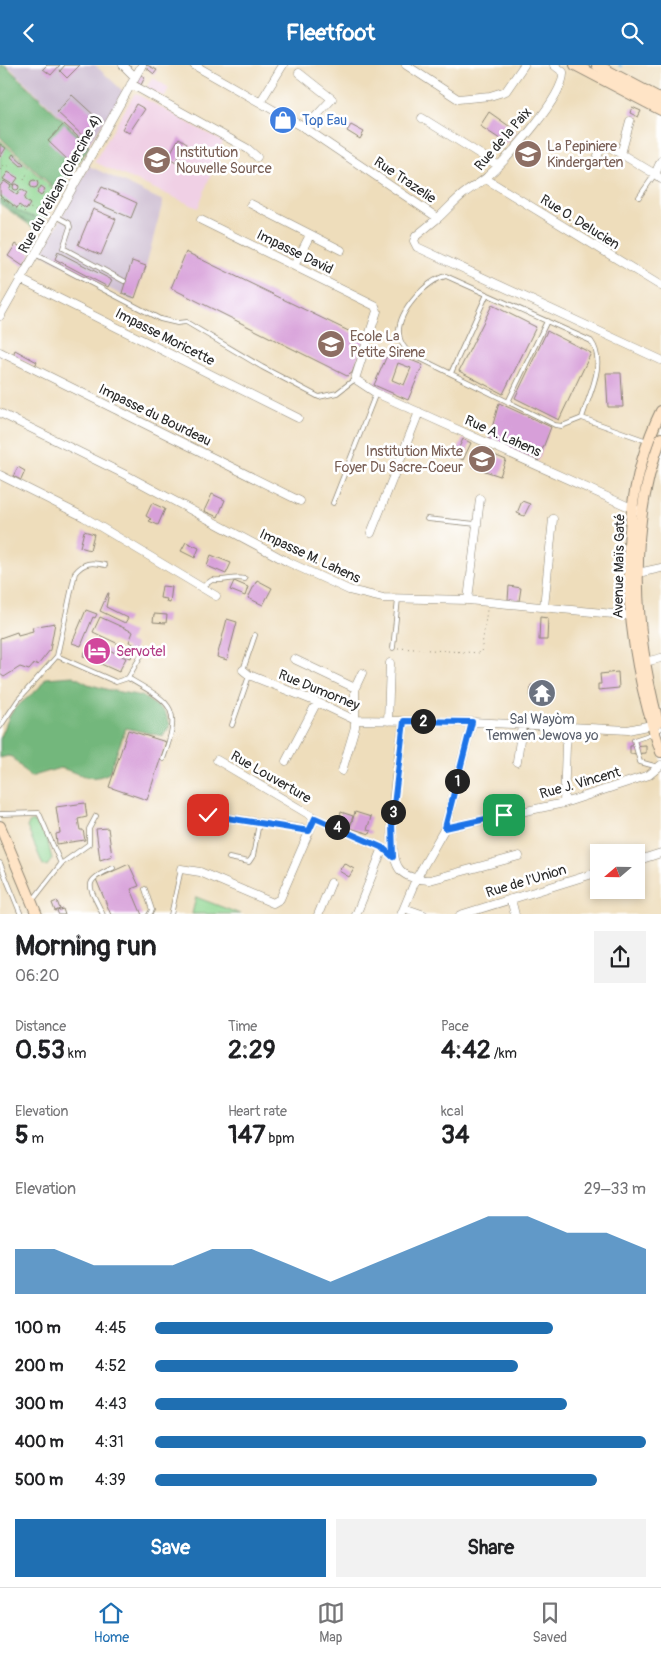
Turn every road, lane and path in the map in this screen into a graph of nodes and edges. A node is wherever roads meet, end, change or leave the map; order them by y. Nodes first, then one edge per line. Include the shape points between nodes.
1 (123, 65) edge
2 (142, 65) edge
3 (194, 65) edge
4 (406, 65) edge
5 (524, 65) edge
6 (554, 65) edge
7 (575, 65) edge
8 (597, 65) edge
9 (279, 66) edge
10 (299, 73) dead end
11 (133, 80) junction
12 (661, 99) edge
13 (261, 101) junction
14 (661, 110) edge
15 (422, 118) dead end
16 (630, 121) dead end
17 (305, 128) junction
18 (621, 154) junction
19 (256, 157) dead end
20 (661, 161) edge
21 (595, 164) dead end
22 (9, 166) dead end
23 (499, 166) junction
24 (0, 170) edge
25 (28, 172) dead end
26 (658, 176) edge
27 (486, 179) junction
28 (24, 180) dead end
29 (0, 197) edge
30 (639, 197) dead end
31 (251, 205) dead end
32 (38, 212) dead end
33 (56, 216) junction
34 (438, 218) junction
35 (201, 220) dead end
36 (310, 235) junction
37 (341, 250) dead end
38 (35, 254) junction
39 (294, 266) junction
40 (20, 279) junction
41 (124, 281) dead end
42 (661, 286) edge
43 (487, 294) junction
44 (1, 312) edge
45 (547, 321) junction
46 (0, 352) edge
47 (661, 359) edge
48 (451, 373) junction
49 (355, 379) junction
50 (376, 393) junction
51 (508, 402) junction
52 (661, 411) edge
53 (418, 412) junction
54 (0, 413) edge
55 (298, 418) dead end
56 (582, 418) junction
57 (657, 442) edge
58 (0, 475) edge
59 (480, 499) dead end
60 (300, 501) dead end
61 (333, 503) dead end
62 (638, 511) junction
63 (427, 519) dead end
64 (553, 519) dead end
65 (476, 524) junction
66 (371, 533) dead end
67 (105, 565) dead end
68 (661, 568) edge
69 (638, 573) junction
70 (245, 579) dead end
71 (202, 587) junction
72 (216, 596) dead end
73 (398, 597) junction
74 (468, 600) junction
75 (489, 602) junction
76 (544, 607) junction
77 (634, 616) junction
78 (255, 635) dead end
79 (393, 648) joint
80 (143, 653) dead end
81 (57, 656) junction
82 (661, 658) edge
83 (294, 659) dead end
84 (645, 662) junction
85 (390, 663) dead end
86 (246, 673) junction
87 (362, 673) dead end
88 (128, 678) junction
89 (355, 688) junction
90 (317, 702) junction
91 (355, 720) junction
92 (388, 721) junction
93 (404, 721) junction
94 (472, 722) junction
95 (232, 725) dead end
96 (522, 725) junction
97 (0, 727) edge
98 (569, 728) junction
99 (658, 729) edge
100 (661, 752) edge
101 (164, 759) dead end
102 (217, 760) dead end
103 (286, 761) dead end
104 (517, 762) dead end
105 (660, 766) edge
106 (342, 771) dead end
107 (564, 803) junction
108 (0, 814) edge
109 (208, 815) dead end
110 (96, 816) dead end
111 (315, 818) junction
112 (259, 823) junction
113 (0, 826) edge
114 (445, 828) junction
115 (309, 831) junction
116 (383, 848) junction
117 (661, 853) edge
118 (518, 856) dead end
119 (393, 857) junction
120 (229, 858) dead end
121 (645, 858) edge
122 (0, 863) edge
123 (61, 864) junction
124 (113, 868) dead end
125 (182, 869) joint
126 (590, 875) edge
127 (416, 879) junction
128 (331, 883) dead end
129 (145, 889) dead end
130 (511, 899) junction
131 (32, 902) junction
132 (402, 911) edge
133 (21, 914) edge
134 (37, 914) edge
135 (103, 914) edge
136 (150, 914) edge
137 (171, 914) edge
138 (318, 914) edge
139 (356, 914) edge
140 (418, 914) edge
141 (463, 914) edge
142 (516, 914) edge

1 - 11 street
2 - 11 street, Rue du Pélican (Clercine 4)
3 - 13 street, Rue Trazelie
4 - 5 street via 458,99 506,91
6 - 23 street, Rue de la Paix via 563,72 558,92 523,140
7 - 14 main road
8 - 12 main road
9 - 13 street
10 - 17 street via 332,99
11 - 19 street via 248,149
11 - 33 street, Rue du Pélican (Clercine 4)
13 - 17 street, Rue Trazelie
15 - 23 street
16 - 18 street
17 - 34 street, Rue Trazelie
18 - 21 street via 604,145
18 - 26 street
20 - 26 street
22 - 24 path via 4,165
23 - 27 street, Rue de la Paix
25 - 28 path
26 - 30 lane
27 - 34 street, Rue de la Paix
27 - 42 street, Rue O. Delucien
29 - 32 path via 17,209 19,207 25,212 28,207
31 - 36 street
33 - 38 street, Rue du Pélican (Clercine 4)
33 - 41 lane via 69,223 70,227 63,248
34 - 47 street, Rue Trazelie via 416,235 416,247
35 - 39 street, Impasse David
36 - 37 street
36 - 39 street
38 - 40 street, Rue du Pélican (Clercine 4)
38 - 49 lane via 160,319 186,322 319,397 337,393
39 - 49 street, Impasse David via 377,308
40 - 44 street, Rue du Pélican (Clercine 4)
40 - 55 street, Impasse Moricette
43 - 45 lane
43 - 48 lane
43 - 48 lane via 454,278 437,278 406,310 400,322 399,333 409,353
45 - 51 lane
45 - 56 lane via 591,341 596,347 599,365
46 - 60 street, Impasse du Bourdeau
48 - 51 lane
49 - 50 street, Rue A. Lahens
50 - 53 street, Rue A. Lahens
50 - 61 lane
51 - 56 lane via 555,425 562,426
52 - 57 main road, Avenue Maïs Gaté
53 - 62 street, Rue A. Lahens
53 - 66 street
54 - 73 street, Impasse M. Lahens via 124,474 288,563 349,590 370,596
56 - 57 lane
57 - 62 main road, Avenue Maïs Gaté
58 - 71 street via 84,517
59 - 65 street
62 - 69 main road, Avenue Maïs Gaté
62 - 77 main road, Avenue Maïs Gaté via 630,544
63 - 65 lane
64 - 76 street
65 - 74 street
67 - 81 lane via 84,564 75,573
68 - 69 street
69 - 77 main road, Avenue Maïs Gaté
70 - 71 lane via 209,580
71 - 72 street
73 - 74 street, Impasse M. Lahens
73 - 79 lane
74 - 75 street, Impasse M. Lahens
75 - 76 street, Impasse M. Lahens
75 - 79 path via 481,653
76 - 77 street, Impasse M. Lahens
77 - 84 main road, Avenue Maïs Gaté
77 - 99 main road, Avenue Maïs Gaté via 636,664
78 - 86 lane
80 - 88 lane
81 - 88 lane via 116,682
81 - 97 lane via 18,700
82 - 84 street
83 - 89 street
84 - 99 main road, Avenue Maïs Gaté
85 - 92 street
86 - 90 street, Rue Dumorney
86 - 95 lane
87 - 89 street
88 - 101 lane via 158,695 170,709 173,732
89 - 91 street
90 - 91 street, Rue Dumorney
90 - 103 street
91 - 92 street, Rue Dumorney
91 - 106 street
92 - 93 street, Rue Dumorney
93 - 94 street, Rue Dumorney
93 - 119 street via 392,822
94 - 96 street, Rue Dumorney
94 - 114 street
96 - 98 street, Rue Dumorney
96 - 104 street
98 - 99 street, Rue Dumorney
98 - 107 street
99 - 100 main road, Avenue Maïs Gaté
99 - 105 lane via 634,740 640,761
102 - 111 street, Rue Louverture
105 - 107 street, Rue J. Vincent via 649,775
107 - 114 street, Rue J. Vincent
108 - 123 lane via 39,813
109 - 112 street
110 - 123 lane via 89,829 89,844
111 - 115 street
111 - 116 street, Rue Louverture
112 - 115 street
112 - 120 lane via 249,862
113 - 131 main road
114 - 127 street
115 - 125 street via 280,899 274,903 200,872
116 - 119 street, Rue Louverture
116 - 139 street
117 - 121 street
118 - 127 street via 430,880
119 - 127 street, Rue Louverture via 401,871
122 - 133 lane
123 - 131 lane
124 - 135 lane via 94,876 91,882
125 - 137 lane
126 - 130 street, Rue de l'Union
127 - 132 street
128 - 138 street
129 - 136 lane
130 - 141 street, Rue de l'Union
130 - 142 street
131 - 134 main road
132 - 140 street

